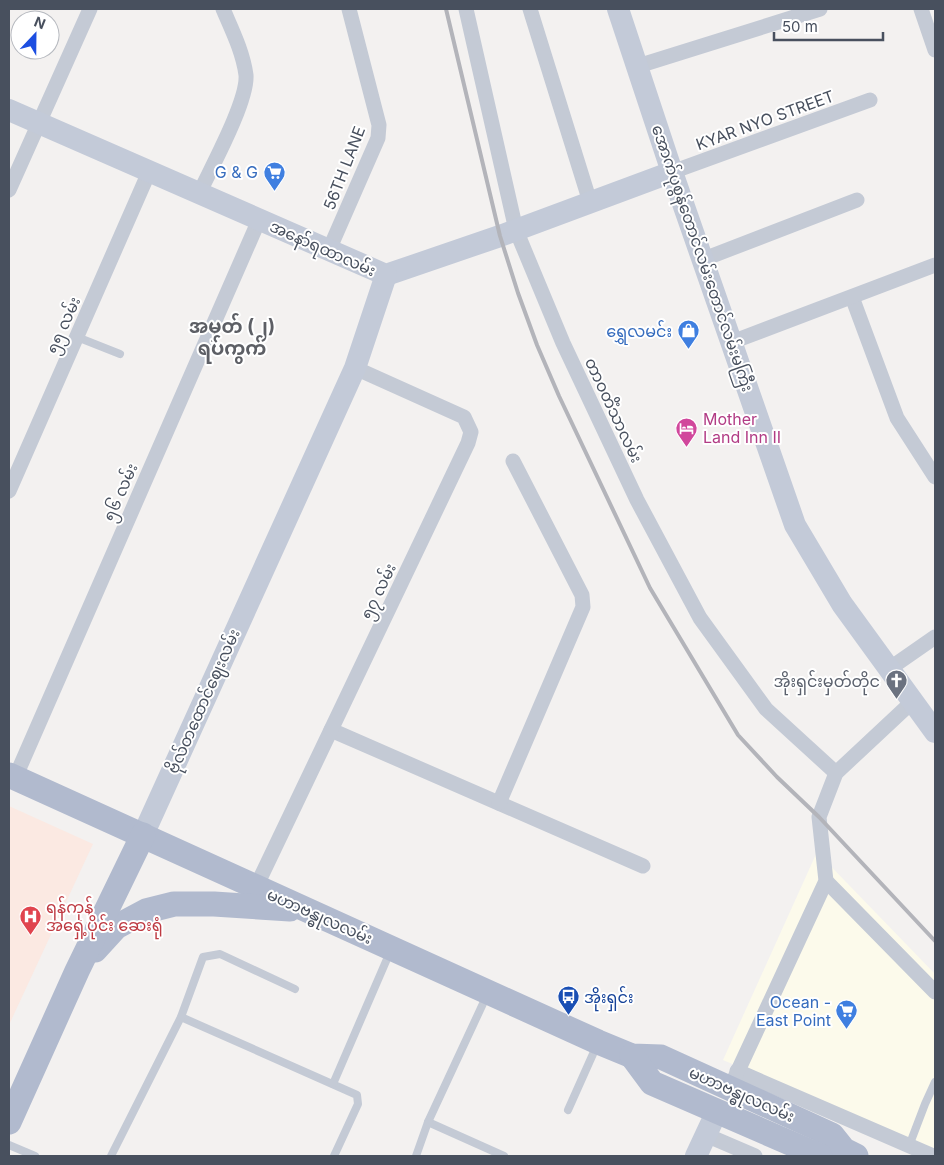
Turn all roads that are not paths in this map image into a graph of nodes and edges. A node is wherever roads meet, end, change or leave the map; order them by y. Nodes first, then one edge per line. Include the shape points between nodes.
1 (90, 9) edge
2 (223, 9) edge
3 (349, 9) edge
4 (466, 9) edge
5 (530, 9) edge
6 (618, 9) edge
7 (820, 9) edge
8 (921, 9) edge
9 (935, 50) edge
10 (638, 66) junction
11 (870, 100) dead end
12 (9, 110) edge
13 (38, 123) junction
14 (149, 172) junction
15 (672, 172) junction
16 (9, 190) edge
17 (199, 194) junction
18 (857, 200) dead end
19 (590, 202) junction
20 (258, 220) junction
21 (516, 230) junction
22 (329, 250) junction
23 (704, 259) junction
24 (935, 265) edge
25 (386, 275) junction
26 (852, 297) junction
27 (77, 337) junction
28 (732, 342) junction
29 (120, 354) dead end
30 (355, 368) junction
31 (513, 461) dead end
32 (935, 478) edge
33 (9, 491) edge
34 (935, 638) edge
35 (889, 669) junction
36 (912, 702) junction
37 (331, 730) junction
38 (935, 732) edge
39 (836, 773) junction
40 (12, 776) edge
41 (499, 803) junction
42 (142, 835) junction
43 (643, 866) dead end
44 (826, 881) junction
45 (256, 887) junction
46 (305, 910) junction
47 (391, 948) junction
48 (77, 971) junction
49 (295, 989) dead end
50 (488, 991) junction
51 (935, 992) edge
52 (181, 1017) junction
53 (598, 1042) junction
54 (632, 1056) junction
55 (734, 1080) junction
56 (935, 1082) edge
57 (333, 1084) junction
58 (568, 1110) dead end
59 (717, 1112) junction
60 (9, 1120) edge
61 (428, 1122) junction
62 (706, 1135) junction
63 (9, 1145) edge
64 (909, 1146) junction
65 (843, 1154) edge
66 (35, 1156) edge
67 (111, 1156) edge
68 (334, 1156) edge
69 (416, 1156) edge
70 (504, 1156) edge
71 (696, 1156) edge
72 (755, 1156) edge
73 (820, 1156) edge
74 (933, 1156) edge

1 - 13 street
2 - 17 street via 242,55 246,78 241,103
3 - 22 street, 56TH LANE via 379,125 378,138
4 - 21 street, တာဝတိံသာလမ်း
5 - 19 street
6 - 10 main road, အောက်ပုစွန်တောင်လမ်းတောင်လမ်းမကြီး
7 - 10 street
8 - 9 street
10 - 15 main road, အောက်ပုစွန်တောင်လမ်းတောင်လမ်းမကြီး
11 - 15 street, KYAR NYO STREET
12 - 13 main road, အနော်ရထာလမ်း
13 - 14 main road, အနော်ရထာလမ်း
13 - 16 street
14 - 17 main road, အနော်ရထာလမ်း
14 - 27 street, ၅၅ လမ်း
15 - 19 main road, အနော်ရထာလမ်း
15 - 23 main road, အောက်ပုစွန်တောင်လမ်းတောင်လမ်းမကြီး
17 - 20 main road, အနော်ရထာလမ်း
18 - 23 street
19 - 21 main road, အနော်ရထာလမ်း
20 - 22 main road, အနော်ရထာလမ်း
20 - 40 street, ၅၆ လမ်း
21 - 25 main road, အနော်ရထာလမ်း
21 - 39 street, တာဝတိံသာလမ်း via 563,342 637,500 700,618 766,709
22 - 25 main road, အနော်ရထာလမ်း
23 - 28 main road, အောက်ပုစွန်တောင်လမ်းတောင်လမ်းမကြီး
24 - 26 street
25 - 30 main road, ဗိုလ်တထောင်ဈေးလမ်း
26 - 28 street
26 - 32 street via 897,418
27 - 29 lane
27 - 33 street, ၅၅ လမ်း
28 - 35 main road, အောက်ပုစွန်တောင်လမ်းတောင်လမ်းမကြီး via 795,525 842,604
30 - 37 street, ၅၇ လမ်း via 464,417 471,432
30 - 42 main road, ဗိုလ်တထောင်ဈေးလမ်း
31 - 41 street via 582,595 583,607
34 - 35 street
35 - 36 main road, အောက်ပုစွန်တောင်လမ်းတောင်လမ်းမကြီး
36 - 38 main road, အောက်ပုစွန်တောင်လမ်းတောင်လမ်းမကြီး
36 - 39 street
37 - 41 street
37 - 45 street, ၅၇ လမ်း
39 - 44 street via 819,817
40 - 42 main road, မဟာဗန္ဓုလလမ်း
41 - 43 street
42 - 45 main road, မဟာဗန္ဓုလလမ်း
42 - 48 main road, ဗိုလ်တထောင်ဈေးလမ်း
44 - 51 street
44 - 55 street
45 - 46 main road, မဟာဗန္ဓုလလမ်း
46 - 47 main road, မဟာဗန္ဓုလလမ်း
46 - 48 main road via 174,904 146,911 116,927
47 - 50 main road, မဟာဗန္ဓုလလမ်း
47 - 57 lane
48 - 60 main road, ဗိုလ်တထောင်ဈေးလမ်း
49 - 52 lane via 220,954 204,957
50 - 53 main road, မဟာဗန္ဓုလလမ်း
50 - 61 lane
52 - 57 lane
52 - 67 lane
53 - 54 main road, မဟာဗန္ဓုလလမ်း
53 - 58 lane
54 - 55 main road, မဟာဗန္ဓုလလမ်း via 661,1057
54 - 59 main road, မဟာဗန္ဓုလလမ်း via 652,1083
55 - 64 street
55 - 65 main road, မဟာဗန္ဓုလလမ်း via 832,1135
56 - 64 lane
57 - 68 lane via 358,1095 358,1104
59 - 62 main road
59 - 73 main road, မဟာဗန္ဓုလလမ်း
61 - 69 lane
61 - 70 lane
62 - 71 main road
62 - 72 street
63 - 66 lane
64 - 74 street

